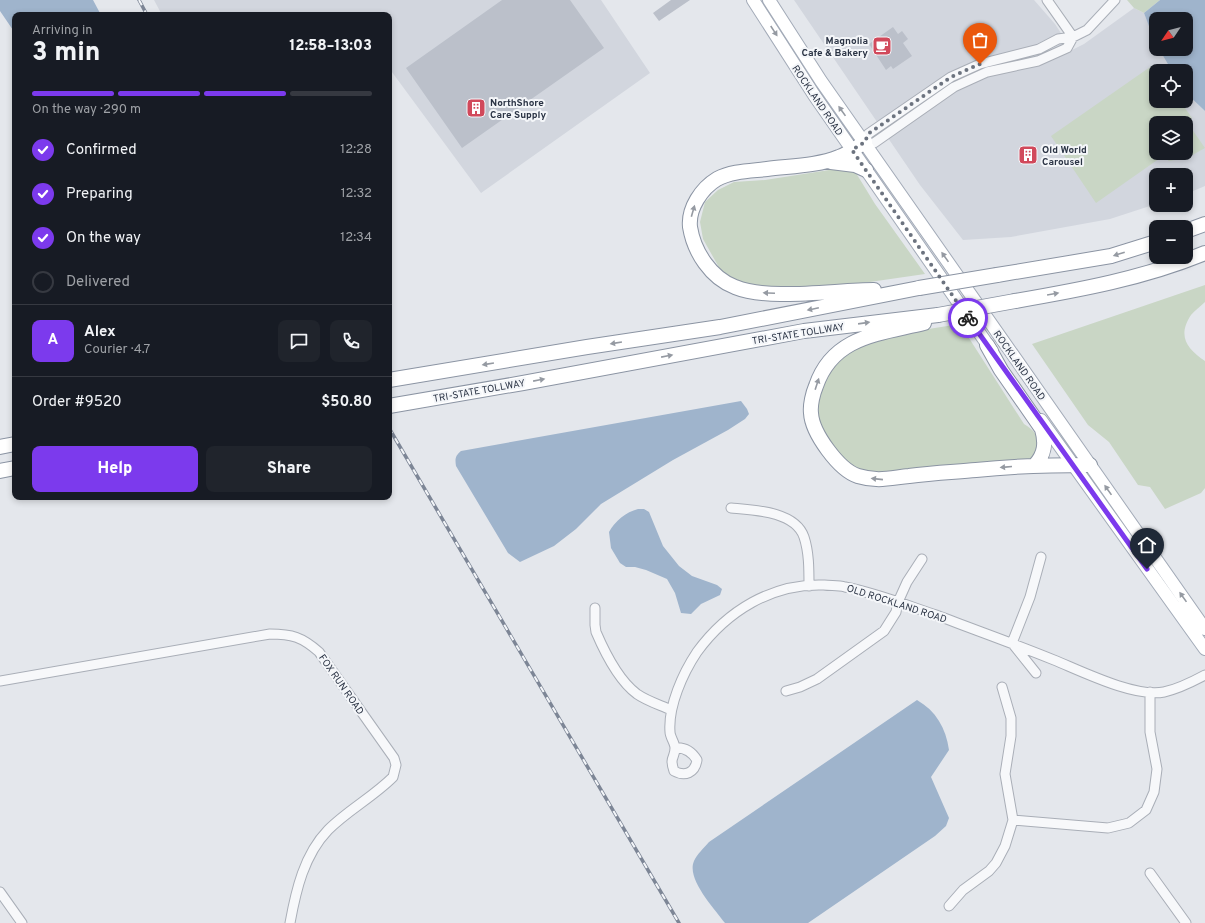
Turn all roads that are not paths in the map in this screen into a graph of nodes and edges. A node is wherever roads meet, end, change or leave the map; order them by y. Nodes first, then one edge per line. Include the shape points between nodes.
1 (753, 0) edge
2 (769, 0) edge
3 (1047, 0) edge
4 (1114, 0) edge
5 (1073, 37) junction
6 (996, 65) junction
7 (954, 76) junction
8 (959, 85) junction
9 (915, 102) junction
10 (921, 110) junction
11 (865, 142) junction
12 (852, 150) junction
13 (827, 161) junction
14 (866, 170) junction
15 (1205, 224) edge
16 (1193, 228) edge
17 (1149, 244) edge
18 (1205, 253) edge
19 (913, 289) junction
20 (938, 315) junction
21 (987, 345) junction
22 (392, 380) edge
23 (392, 405) edge
24 (12, 445) edge
25 (0, 447) edge
26 (1035, 465) junction
27 (1073, 465) junction
28 (1090, 465) junction
29 (12, 469) edge
30 (0, 471) edge
31 (731, 508) dead end
32 (1041, 557) dead end
33 (922, 559) dead end
34 (809, 586) junction
35 (898, 602) junction
36 (595, 608) dead end
37 (1205, 629) edge
38 (1012, 643) junction
39 (1205, 649) edge
40 (1036, 672) dead end
41 (1205, 675) edge
42 (0, 681) edge
43 (1002, 687) dead end
44 (786, 691) dead end
45 (1150, 692) junction
46 (671, 710) junction
47 (675, 748) dead end
48 (1013, 820) junction
49 (1150, 873) dead end
50 (0, 892) edge
51 (949, 906) dead end
52 (22, 923) edge
53 (290, 923) edge
54 (1186, 923) edge

1 -> 12 main road, ROCKLAND ROAD
11 -> 2 main road, ROCKLAND ROAD via 805,57
3 - 5 street
4 - 5 street via 1087,30
5 - 6 street via 1067,48 1038,61
6 - 7 street via 980,64
6 - 8 street
7 - 8 street
7 - 9 street
8 - 10 street
9 - 10 street
9 - 11 street via 868,134
10 - 11 street via 874,143
11 - 12 highway
28 -> 11 main road, ROCKLAND ROAD
12 - 13 highway via 839,158
12 - 14 main road, ROCKLAND ROAD
13 - 14 highway via 855,164
19 -> 13 highway via 786,294 754,292 734,287 714,275 701,258 690,224 697,200 710,184 735,173
14 - 21 main road, ROCKLAND ROAD
15 - 16 highway
17 -> 19 highway, TRI-STATE TOLLWAY, bridge via 1111,256
20 -> 18 highway, TRI-STATE TOLLWAY, bridge via 1107,283
19 -> 22 highway, TRI-STATE TOLLWAY via 720,327
23 -> 20 highway, TRI-STATE TOLLWAY via 797,332
26 -> 20 highway via 881,480 857,475 840,463 825,447 810,412 815,389 825,365 839,351 860,339 926,323
21 - 26 highway via 1042,429 1045,440 1043,452
21 - 27 main road, ROCKLAND ROAD
24 - 25 highway
26 - 27 highway
27 - 28 highway
27 - 39 main road, ROCKLAND ROAD
37 -> 28 main road, ROCKLAND ROAD
29 - 30 highway
31 - 34 street via 763,510 796,524 804,535 807,549
32 - 38 street via 1030,596
33 - 35 street
34 - 35 street, OLD ROCKLAND ROAD via 843,586
34 - 46 street, OLD ROCKLAND ROAD via 781,590 760,598 724,622 694,657
35 - 38 street, OLD ROCKLAND ROAD
35 - 44 street via 896,612 884,631 817,679
36 - 46 street via 596,632 618,673 637,694
38 - 40 street
38 - 45 street, OLD ROCKLAND ROAD via 1107,681 1141,692
41 - 45 street, OLD ROCKLAND ROAD via 1170,690
42 - 53 street, FOX RUN ROAD via 270,634 292,635 320,652 394,758 396,765 392,777 327,831 313,850 303,870
43 - 48 street via 1011,718 1006,774
45 - 48 street via 1150,732 1157,769 1154,792 1146,810 1129,823 1108,828
46 - 47 street, OLD ROCKLAND ROAD via 670,734
48 - 51 street via 1006,846 996,863 963,890
49 - 54 street
50 - 52 street

